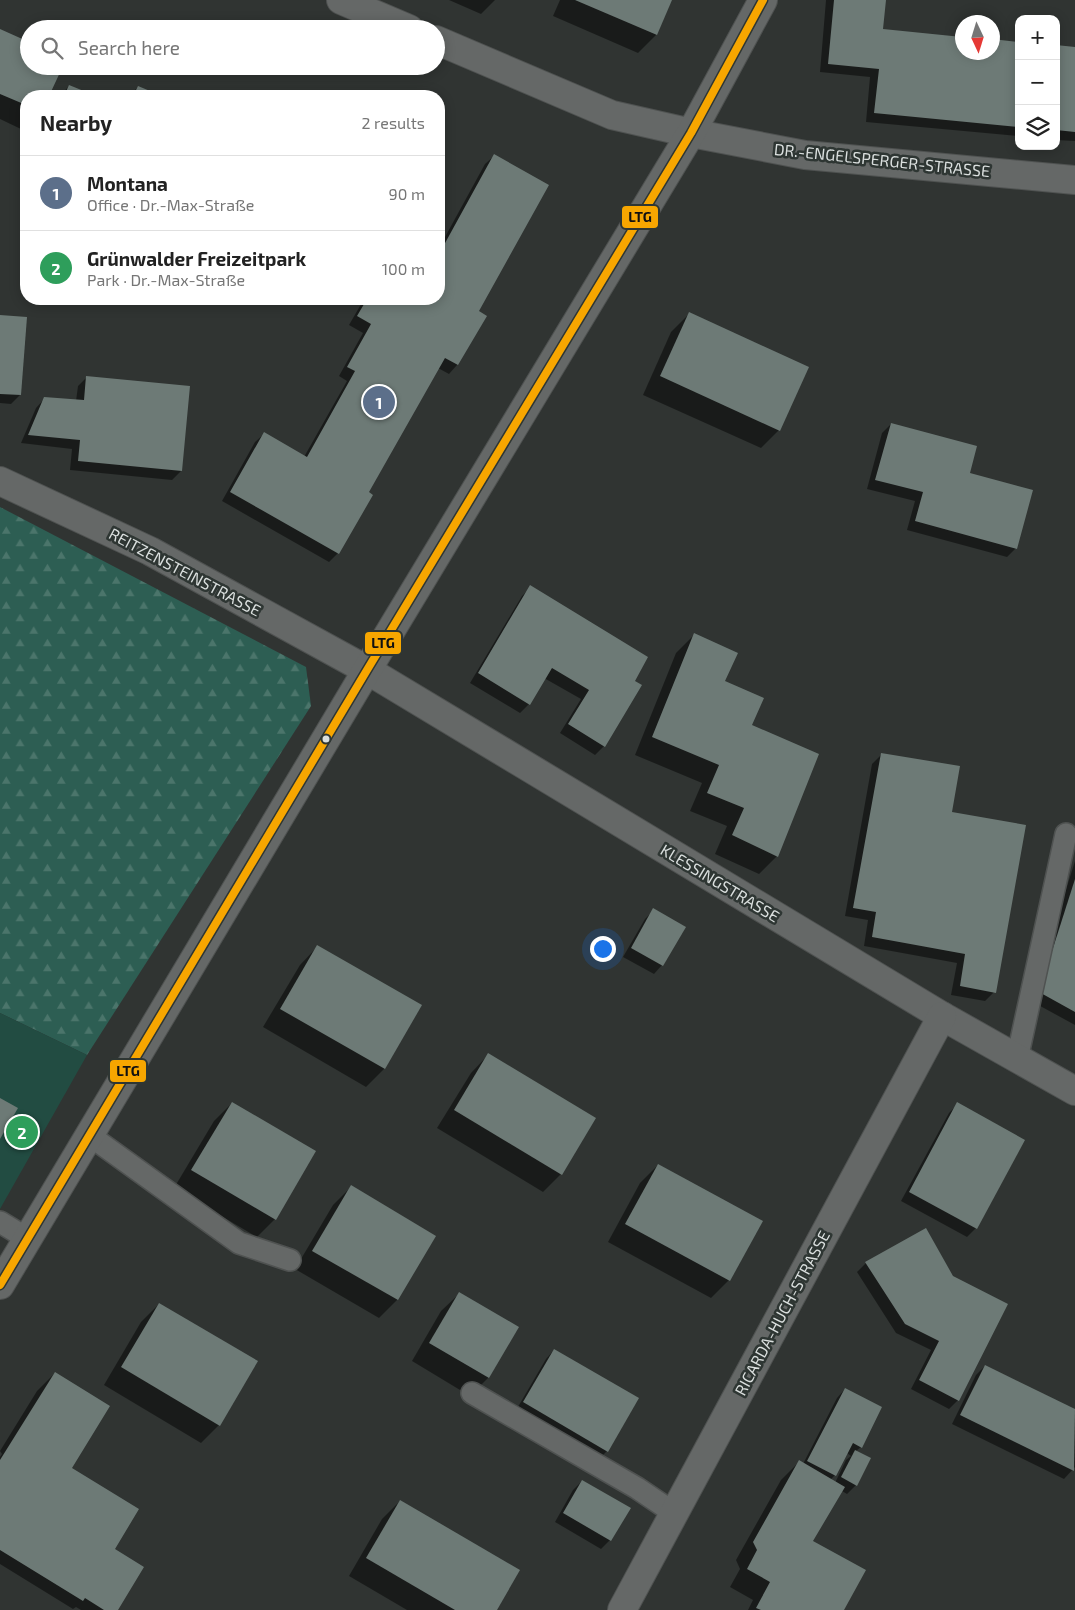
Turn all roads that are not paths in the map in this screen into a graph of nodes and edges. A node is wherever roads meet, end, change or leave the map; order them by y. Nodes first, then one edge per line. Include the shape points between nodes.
1 (341, 0) edge
2 (763, 0) edge
3 (388, 20) edge
4 (445, 44) edge
5 (691, 133) junction
6 (1075, 180) edge
7 (0, 481) edge
8 (367, 670) junction
9 (1066, 834) dead end
10 (942, 1016) junction
11 (1018, 1058) junction
12 (1075, 1091) edge
13 (90, 1135) junction
14 (0, 1222) edge
15 (28, 1238) junction
16 (290, 1260) dead end
17 (0, 1285) edge
18 (472, 1394) dead end
19 (674, 1513) junction
20 (622, 1610) edge

1 - 3 street
2 - 5 street
4 - 5 street, DR.-ENGELSPERGER-STRASSE via 612,115
5 - 6 street, DR.-ENGELSPERGER-STRASSE via 805,155
5 - 8 street
7 - 8 street, REITZENSTEINSTRASSE via 150,551
8 - 10 street, KLESSINGSTRASSE
8 - 13 street
9 - 11 lane
10 - 11 street, KLESSINGSTRASSE
10 - 19 street, RICARDA-HUCH-STRASSE
11 - 12 street, KLESSINGSTRASSE
13 - 15 street
13 - 16 lane via 240,1242
14 - 15 lane
15 - 17 street
18 - 19 lane via 637,1488
19 - 20 street, RICARDA-HUCH-STRASSE

